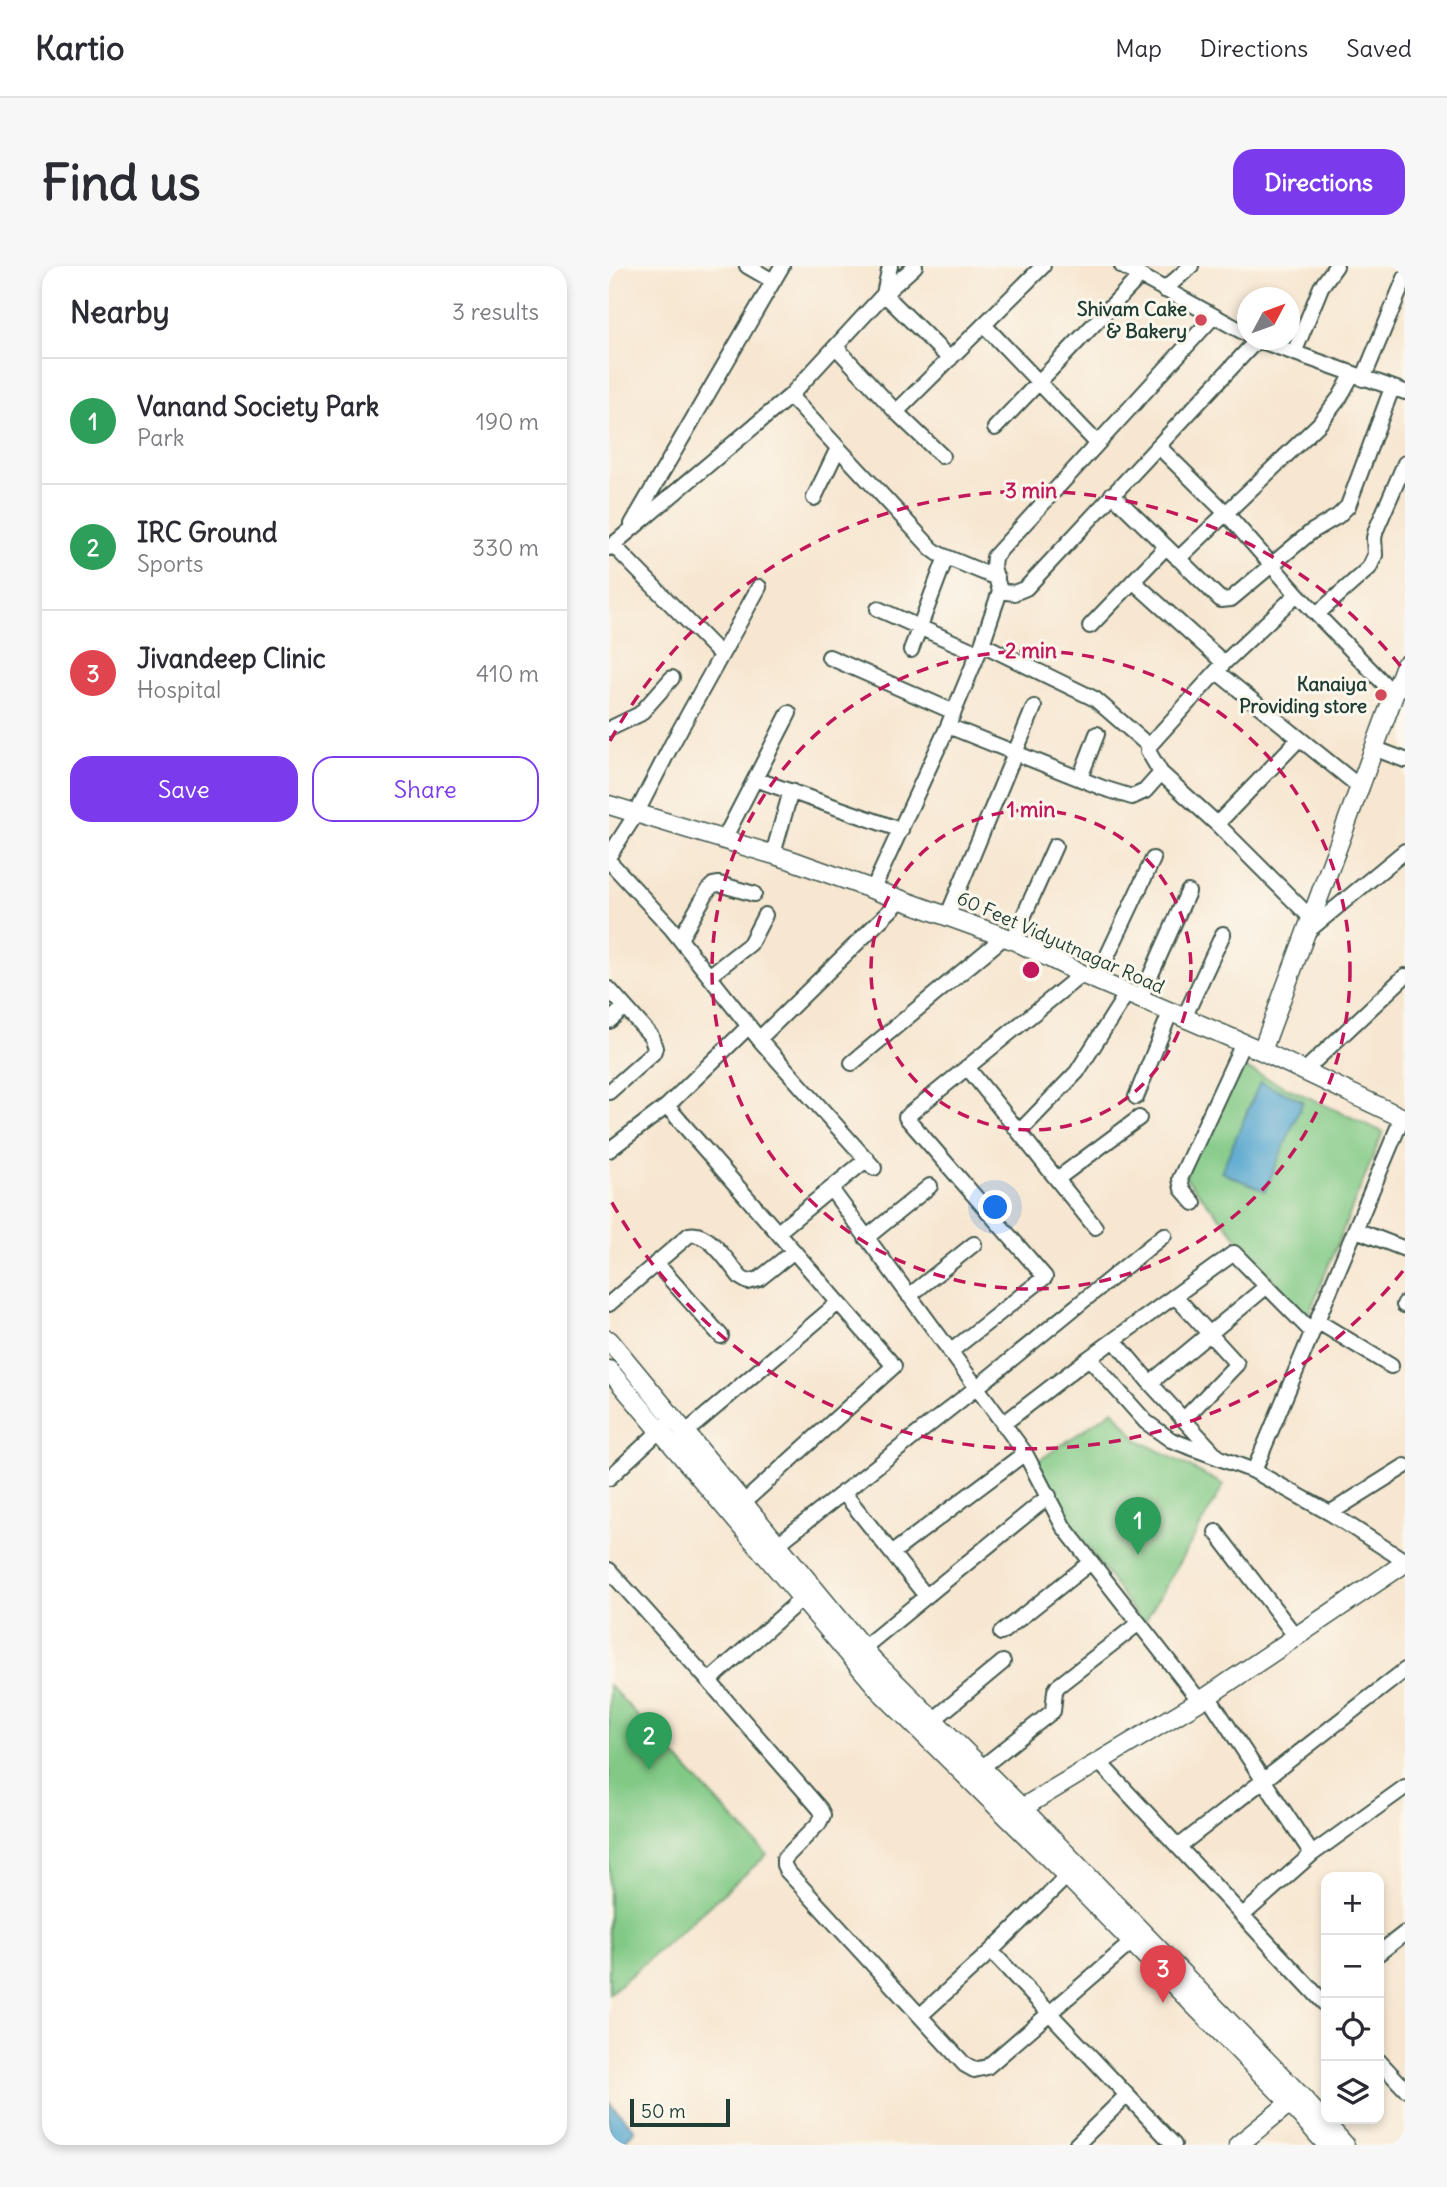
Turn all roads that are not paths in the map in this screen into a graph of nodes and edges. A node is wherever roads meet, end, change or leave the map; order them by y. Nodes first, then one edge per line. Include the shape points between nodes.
1 (747, 266) edge
2 (782, 266) edge
3 (890, 266) edge
4 (915, 266) edge
5 (1042, 266) edge
6 (1122, 266) edge
7 (1191, 266) edge
8 (1336, 266) edge
9 (1140, 276) junction
10 (1405, 278) edge
11 (773, 281) junction
12 (1164, 290) junction
13 (884, 294) junction
14 (1214, 316) junction
15 (984, 325) junction
16 (1237, 328) edge
17 (836, 347) junction
18 (1248, 350) edge
19 (1285, 350) edge
20 (1294, 353) junction
21 (950, 359) junction
22 (1358, 377) junction
23 (1040, 382) junction
24 (1399, 390) edge
25 (790, 396) junction
26 (896, 412) junction
27 (995, 428) dead end
28 (1097, 443) junction
29 (1158, 446) junction
30 (838, 448) junction
31 (942, 456) dead end
32 (1405, 463) edge
33 (1112, 495) junction
34 (814, 498) dead end
35 (1225, 512) junction
36 (626, 534) junction
37 (611, 547) edge
38 (1166, 547) junction
39 (946, 557) junction
40 (1178, 559) junction
41 (1273, 564) junction
42 (1133, 582) junction
43 (998, 584) junction
44 (759, 587) dead end
45 (1297, 594) junction
46 (878, 609) dead end
47 (1317, 614) junction
48 (1090, 626) dead end
49 (919, 628) junction
50 (980, 649) junction
51 (912, 650) dead end
52 (721, 655) junction
53 (829, 657) dead end
54 (1405, 665) edge
55 (1221, 668) junction
56 (672, 678) dead end
57 (1395, 695) junction
58 (1034, 707) dead end
59 (954, 712) junction
60 (789, 713) dead end
61 (948, 726) junction
62 (609, 729) edge
63 (1097, 734) dead end
64 (1300, 739) junction
65 (1149, 746) junction
66 (1375, 749) junction
67 (1015, 752) junction
68 (1405, 760) edge
69 (1161, 772) junction
70 (1080, 778) junction
71 (755, 779) junction
72 (1361, 788) junction
73 (791, 791) junction
74 (609, 805) edge
75 (636, 814) junction
76 (1217, 824) junction
77 (901, 830) junction
78 (724, 839) junction
79 (1055, 846) dead end
80 (1405, 851) edge
81 (773, 854) junction
82 (609, 856) edge
83 (1153, 859) dead end
84 (609, 861) edge
85 (873, 889) junction
86 (1188, 892) dead end
87 (754, 894) dead end
88 (902, 899) junction
89 (765, 915) dead end
90 (949, 915) junction
91 (1310, 925) junction
92 (1223, 934) dead end
93 (680, 939) junction
94 (1008, 939) junction
95 (709, 976) junction
96 (1405, 976) edge
97 (1089, 977) junction
98 (609, 989) edge
99 (1133, 996) junction
100 (625, 1007) junction
101 (1177, 1015) junction
102 (609, 1021) edge
103 (749, 1026) junction
104 (759, 1039) junction
105 (1243, 1043) junction
106 (1262, 1051) junction
107 (852, 1063) dead end
108 (967, 1068) junction
109 (1304, 1071) junction
110 (609, 1092) edge
111 (1136, 1097) dead end
112 (667, 1106) junction
113 (1139, 1118) dead end
114 (1404, 1118) edge
115 (1019, 1132) junction
116 (609, 1150) edge
117 (1057, 1180) junction
118 (930, 1186) dead end
119 (831, 1189) junction
120 (1194, 1203) dead end
121 (1095, 1227) dead end
122 (1356, 1230) junction
123 (778, 1232) junction
124 (1164, 1235) dead end
125 (866, 1238) junction
126 (974, 1244) dead end
127 (1405, 1249) edge
128 (794, 1251) junction
129 (656, 1263) junction
130 (1267, 1286) junction
131 (909, 1296) junction
132 (1175, 1296) junction
133 (838, 1303) junction
134 (609, 1304) edge
135 (1314, 1326) junction
136 (1209, 1335) junction
137 (721, 1336) dead end
138 (609, 1340) edge
139 (1114, 1340) junction
140 (950, 1352) junction
141 (1089, 1358) junction
142 (627, 1363) junction
143 (1391, 1366) dead end
144 (611, 1372) edge
145 (1150, 1383) junction
146 (976, 1388) junction
147 (1184, 1419) junction
148 (666, 1424) junction
149 (1003, 1424) junction
150 (685, 1433) junction
151 (1025, 1452) junction
152 (1219, 1458) junction
153 (1405, 1466) edge
154 (1254, 1471) junction
155 (609, 1478) edge
156 (843, 1492) junction
157 (1048, 1496) junction
158 (743, 1503) junction
159 (1330, 1513) junction
160 (1216, 1532) dead end
161 (770, 1550) junction
162 (892, 1553) junction
163 (1091, 1562) junction
164 (1405, 1562) edge
165 (609, 1570) edge
166 (807, 1594) junction
167 (926, 1596) junction
168 (1139, 1623) junction
169 (1001, 1633) dead end
170 (1296, 1637) junction
171 (857, 1653) junction
172 (1003, 1662) dead end
173 (1405, 1670) edge
174 (709, 1681) junction
175 (1204, 1698) junction
176 (926, 1726) junction
177 (1098, 1762) junction
178 (981, 1768) junction
179 (1263, 1780) junction
180 (1405, 1787) edge
181 (1015, 1813) junction
182 (1178, 1847) junction
183 (1312, 1854) junction
184 (1067, 1876) junction
185 (1243, 1915) junction
186 (1405, 1933) edge
187 (1132, 1942) junction
188 (1384, 1949) edge
189 (991, 1951) junction
190 (1321, 1995) edge
191 (1200, 2002) junction
192 (1050, 2014) junction
193 (921, 2015) junction
194 (1384, 2066) edge
195 (1405, 2089) edge
196 (1127, 2095) junction
197 (1295, 2099) junction
198 (1076, 2145) edge
199 (1174, 2145) edge
200 (1238, 2145) edge
201 (1327, 2145) edge
202 (1345, 2145) edge

1 - 11 street
2 - 11 street
3 - 13 street
4 - 13 street
5 - 15 street
6 - 9 street
7 - 12 street
8 - 20 street via 1321,287
9 - 12 street
9 - 23 street
10 - 22 street
11 - 36 street
12 - 14 street
13 - 17 street
13 - 21 street
14 - 16 street
14 - 28 street
15 - 21 street
15 - 23 street
17 - 25 street
17 - 26 street
18 - 29 street
19 - 20 street
20 - 22 street
21 - 26 street
22 - 24 street
22 - 35 street via 1319,424
23 - 27 street
23 - 28 street
24 - 41 street via 1348,506
25 - 30 street
25 - 36 street
26 - 31 street
28 - 43 street via 997,552 992,561
29 - 33 street
29 - 35 street
30 - 34 street
30 - 39 street via 932,549
32 - 47 street via 1376,530 1375,555 1369,568
33 - 38 street
33 - 43 street via 1025,589 1014,593
35 - 40 street
35 - 41 street
36 - 37 street
37 - 52 street
38 - 40 street
38 - 42 street
39 - 43 street
39 - 49 street
40 - 41 street via 1226,601
41 - 45 street
42 - 48 street
42 - 55 street
43 - 50 street
44 - 52 street
45 - 47 street
45 - 55 street
46 - 49 street
47 - 57 street
49 - 50 street
49 - 51 street
50 - 59 street
50 - 65 street via 1095,699
52 - 75 street
53 - 59 street
54 - 57 street
55 - 64 street
55 - 65 street
56 - 62 street via 640,714
57 - 66 street
58 - 67 street
59 - 61 street
60 - 71 street
61 - 67 street
61 - 77 street
63 - 70 street
64 - 72 street
64 - 76 street
65 - 69 street via 1150,757
66 - 68 street
66 - 72 street
67 - 70 street
67 - 90 street
69 - 70 street via 1145,791 1132,797
69 - 76 street
71 - 73 street
71 - 78 street
72 - 91 street
73 - 77 street
73 - 81 street
74 - 75 street, 60 Feet Vidyutnagar Road
75 - 78 street, 60 Feet Vidyutnagar Road
75 - 82 street
76 - 91 street
77 - 85 street
78 - 81 street, 60 Feet Vidyutnagar Road
79 - 94 street
80 - 91 street
81 - 85 street, 60 Feet Vidyutnagar Road
83 - 97 street
84 - 93 street
85 - 88 street, 60 Feet Vidyutnagar Road
86 - 99 street
87 - 93 street via 713,885
88 - 90 street, 60 Feet Vidyutnagar Road
88 - 104 street
89 - 95 street via 750,944
90 - 94 street, 60 Feet Vidyutnagar Road
91 - 106 street
92 - 101 street
93 - 95 street
94 - 97 street, 60 Feet Vidyutnagar Road
94 - 107 street
95 - 103 street
96 - 109 street
97 - 99 street, 60 Feet Vidyutnagar Road
97 - 108 street
98 - 100 street
99 - 101 street, 60 Feet Vidyutnagar Road
99 - 115 street via 1077,1072
100 - 102 street
100 - 110 street via 651,1036 655,1048
101 - 105 street, 60 Feet Vidyutnagar Road
101 - 111 street
103 - 104 street
103 - 112 street
104 - 119 street via 871,1163
105 - 106 street, 60 Feet Vidyutnagar Road
105 - 120 street via 1180,1179
106 - 109 street, 60 Feet Vidyutnagar Road
108 - 115 street
108 - 140 street via 906,1116 1045,1277
109 - 114 street, 60 Feet Vidyutnagar Road
112 - 116 street
112 - 123 street
113 - 117 street
114 - 122 street
115 - 117 street
117 - 121 street
118 - 125 street
119 - 123 street
119 - 125 street
122 - 127 street
122 - 135 street
123 - 128 street
124 - 146 street
125 - 131 street
126 - 131 street
128 - 129 street via 754,1282 741,1278 707,1238 695,1234 685,1237
128 - 133 street
129 - 134 street
129 - 137 street
130 - 132 street via 1234,1253
130 - 135 street
130 - 136 street
131 - 140 street
132 - 136 street
132 - 139 street
133 - 150 street
133 - 158 street via 894,1366
135 - 143 street
135 - 154 street
136 - 145 street
136 - 147 street via 1237,1364
138 - 142 street
139 - 141 street
139 - 145 street
140 - 146 street
141 - 149 street
141 - 152 street via 1146,1422 1171,1440
142 - 144 street
142 - 148 street
144 - 148 street
145 - 147 street
146 - 149 street
146 - 156 street
147 - 152 street
148 - 150 street
148 - 155 street
148 - 161 street
149 - 151 street
150 - 158 street
151 - 157 street
151 - 162 street
152 - 154 street
153 - 159 street
154 - 159 street
156 - 161 street
156 - 162 street
157 - 163 street via 1063,1526
157 - 167 street
158 - 161 street
159 - 164 street
160 - 170 street
161 - 166 street
162 - 167 street
163 - 168 street
163 - 169 street
164 - 170 street
165 - 174 street
166 - 171 street
166 - 174 street
167 - 171 street
168 - 175 street
168 - 178 street via 1058,1686 1053,1711
170 - 175 street
171 - 176 street via 873,1660
172 - 176 street
173 - 179 street
174 - 193 street via 823,1812 819,1824 784,1859 787,1871
175 - 177 street
175 - 179 street
176 - 178 street
176 - 181 street
177 - 181 street
177 - 182 street
178 - 181 street
179 - 182 street
179 - 183 street
180 - 183 street
181 - 184 street
181 - 191 street
182 - 185 street
183 - 185 street
184 - 187 street
184 - 189 street
185 - 190 street
186 - 188 street
187 - 191 street
187 - 192 street
189 - 192 street
189 - 193 street
191 - 197 street
192 - 193 street via 979,2070 965,2065
192 - 196 street
194 - 195 street
196 - 198 street
196 - 199 street
197 - 200 street
197 - 201 street
197 - 202 street

